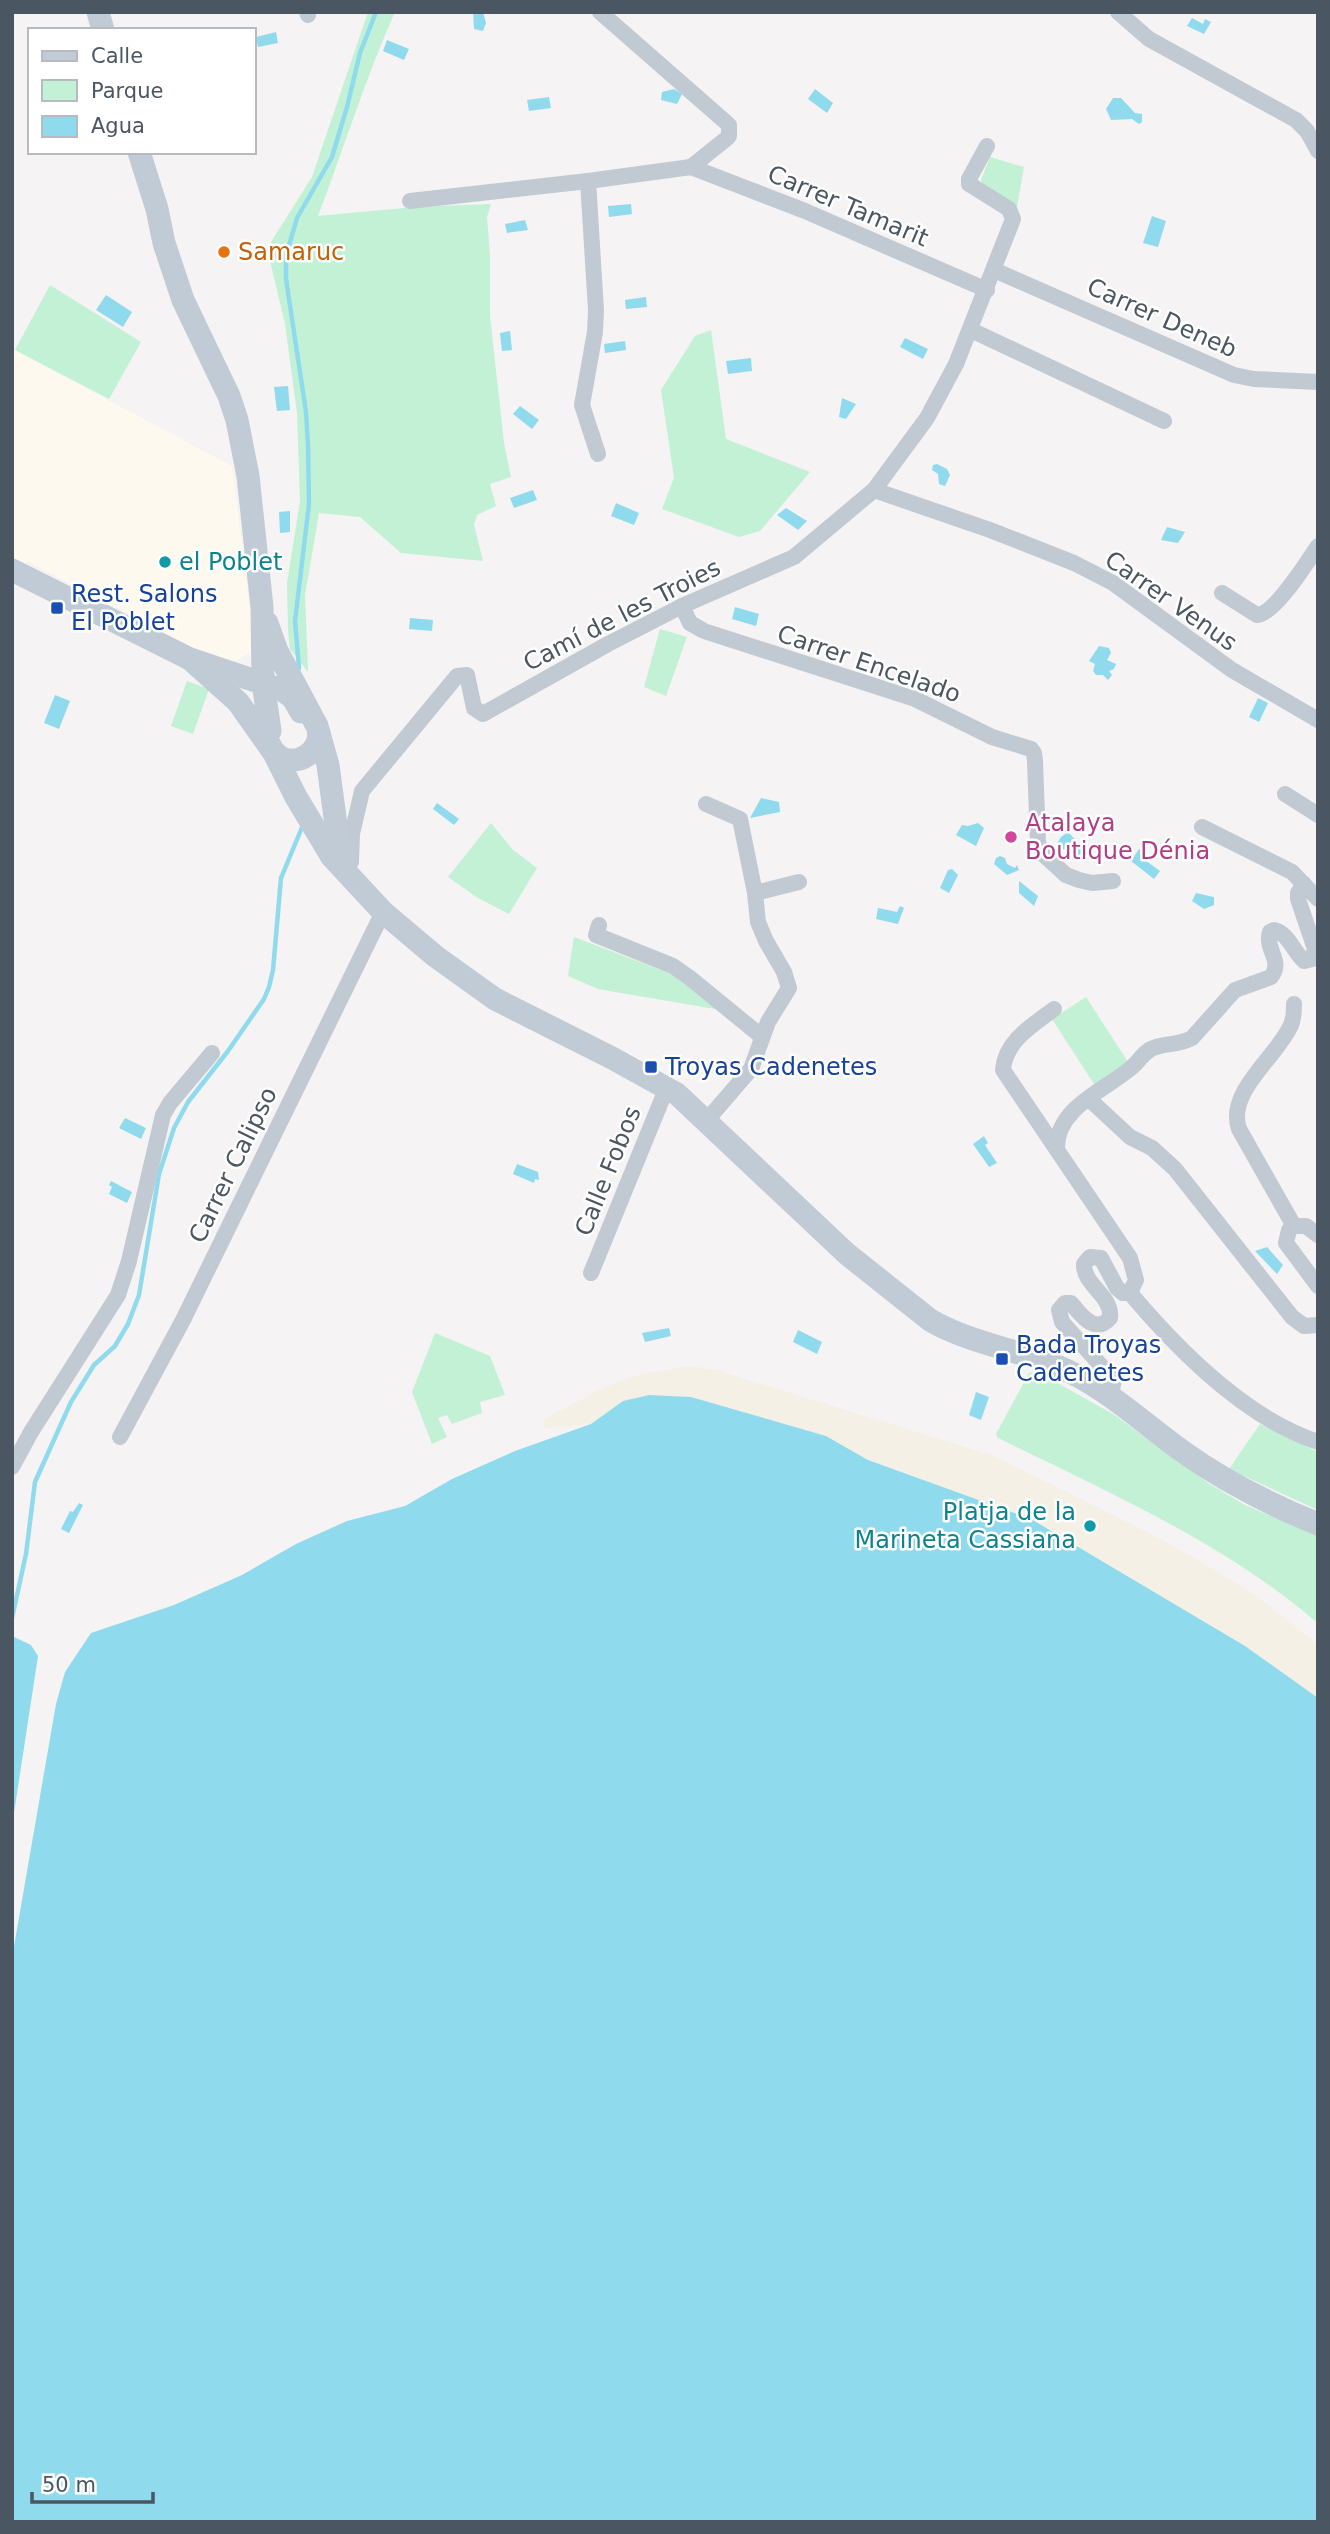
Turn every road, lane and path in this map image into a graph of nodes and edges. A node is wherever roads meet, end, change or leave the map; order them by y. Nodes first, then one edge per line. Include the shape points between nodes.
1 (600, 12) edge
2 (1118, 12) edge
3 (987, 146) dead end
4 (1318, 150) edge
5 (140, 154) edge
6 (691, 167) junction
7 (588, 181) junction
8 (410, 201) dead end
9 (994, 270) junction
10 (987, 290) junction
11 (971, 330) junction
12 (1318, 382) edge
13 (1164, 422) dead end
14 (598, 454) dead end
15 (874, 490) junction
16 (1318, 547) edge
17 (12, 570) edge
18 (1222, 593) dead end
19 (682, 606) junction
20 (262, 607) junction
21 (190, 659) junction
22 (263, 682) junction
23 (311, 718) junction
24 (1318, 720) edge
25 (272, 742) junction
26 (1285, 793) dead end
27 (706, 804) dead end
28 (1318, 815) edge
29 (1202, 827) dead end
30 (799, 881) dead end
31 (1114, 881) dead end
32 (1304, 884) junction
33 (356, 885) junction
34 (755, 894) junction
35 (1318, 899) edge
36 (383, 912) junction
37 (599, 925) dead end
38 (1294, 1004) dead end
39 (1054, 1009) dead end
40 (761, 1036) junction
41 (212, 1053) dead end
42 (667, 1087) junction
43 (1089, 1099) junction
44 (707, 1120) junction
45 (1057, 1147) junction
46 (1294, 1226) junction
47 (1318, 1236) edge
48 (591, 1273) dead end
49 (1318, 1286) edge
50 (1130, 1293) junction
51 (1318, 1325) edge
52 (1110, 1398) junction
53 (120, 1437) dead end
54 (1318, 1442) edge
55 (12, 1466) edge
56 (1318, 1524) edge

1 - 6 street via 729,125 729,136
2 - 4 street via 1149,39 1296,120
3 - 9 street, Camí de les Troies via 969,184 1009,209 1013,219
5 - 20 street via 183,300 237,420
6 - 7 street, Carrer Tamarit
6 - 10 street, Carrer Tamarit
7 - 8 street, Carrer Tamarit
7 - 14 street via 596,310 582,405
9 - 10 street, Camí de les Troies
9 - 12 street, Carrer Deneb via 1234,375
10 - 11 street, Camí de les Troies
11 - 13 street
11 - 15 street, Camí de les Troies via 928,418
15 - 19 street, Camí de les Troies via 794,557
15 - 24 street, Carrer Venus via 990,530 1113,583 1231,670
16 - 18 street via 1262,615
17 - 21 street
19 - 31 street, Carrer Encelado via 687,619 704,631 915,699 992,737 1031,749 1038,843 1044,855 1079,880
19 - 33 street, Camí de les Troies via 483,714 474,708 467,675 457,676 362,791 350,856
20 - 22 street
20 - 23 street via 277,651
21 - 22 street
21 - 25 street via 230,693
22 - 23 street via 293,698
22 - 25 street
23 - 25 street via 285,712 276,717
23 - 25 street via 315,749 302,758 285,759
23 - 33 street via 328,765 338,840
25 - 33 street via 296,797 332,857
26 - 28 street
27 - 34 street via 740,819
29 - 32 street via 1292,872
30 - 34 street
32 - 35 street
32 - 43 street via 1298,899 1315,949 1312,959 1304,961 1283,933 1270,932 1268,943 1276,961 1271,977 1235,990 1192,1038 1146,1052
33 - 36 street
34 - 40 street via 758,922 789,988
36 - 42 street via 495,999
36 - 53 street, Carrer Calipso via 183,1320
37 - 40 street via 596,935 673,966
38 - 46 street via 1289,1030 1239,1100 1236,1115 1239,1129
39 - 45 street via 1010,1047 1003,1070
40 - 44 street via 751,1069
41 - 55 street via 163,1115 118,1295
42 - 44 street
42 - 48 street, Calle Fobos
43 - 45 street via 1059,1129
43 - 51 street via 1130,1137 1152,1148 1175,1169 1292,1317 1304,1325
44 - 52 street via 847,1254 930,1320 1044,1361
45 - 50 street via 1130,1258 1136,1280
46 - 47 street via 1306,1226
46 - 49 street via 1286,1243
50 - 52 street via 1117,1288 1101,1258 1090,1257 1083,1268 1109,1305 1110,1318 1101,1325 1093,1324 1071,1303 1059,1310 1062,1322 1114,1380
50 - 54 street via 1208,1374 1280,1425
52 - 56 street via 1226,1481

